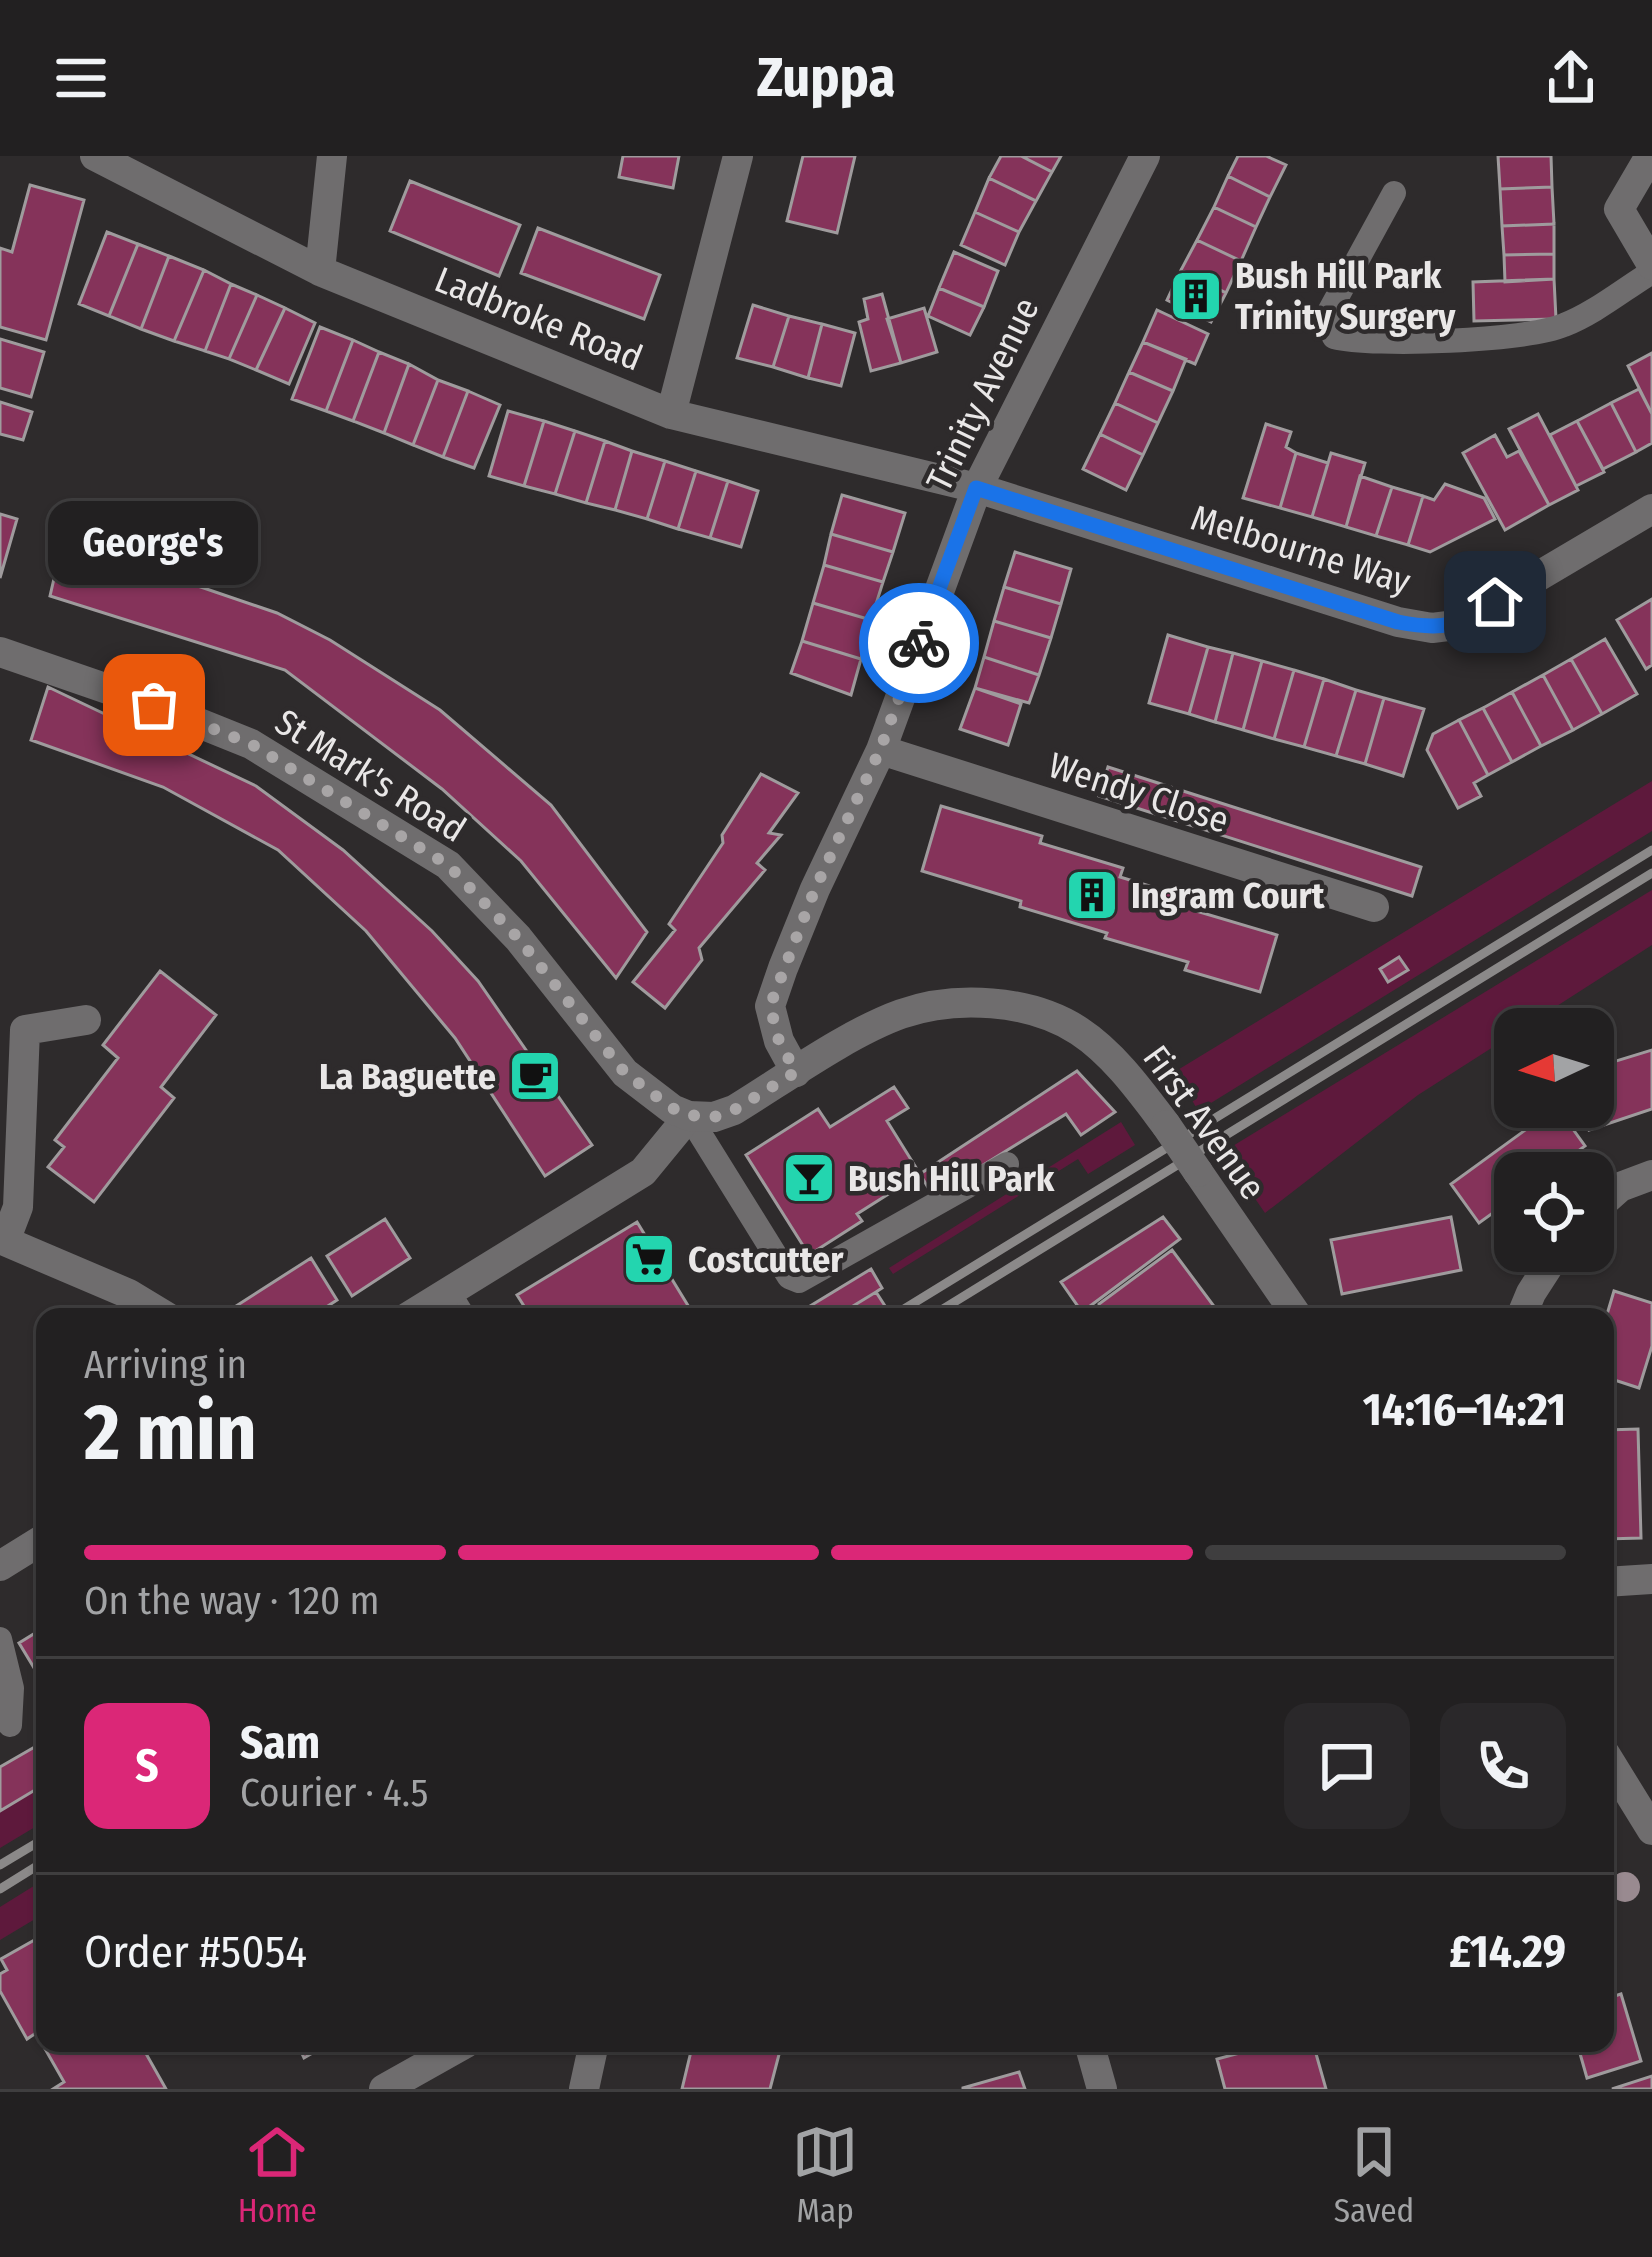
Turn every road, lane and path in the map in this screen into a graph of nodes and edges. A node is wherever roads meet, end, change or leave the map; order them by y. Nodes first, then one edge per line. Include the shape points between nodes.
1 (94, 156) edge
2 (332, 156) edge
3 (739, 156) edge
4 (1145, 156) edge
5 (1650, 156) edge
6 (1394, 193) dead end
7 (1652, 268) edge
8 (320, 271) junction
9 (671, 414) junction
10 (976, 488) junction
11 (1652, 508) edge
12 (0, 652) edge
13 (880, 750) junction
14 (1374, 907) dead end
15 (86, 1020) dead end
16 (796, 1072) junction
17 (689, 1115) junction
18 (1007, 1164) dead end
19 (1652, 1175) edge
20 (1614, 1191) edge
21 (2, 1240) edge
22 (1544, 1272) edge
23 (457, 1305) edge
24 (152, 1308) edge
25 (1292, 1308) edge
26 (1525, 1308) edge
27 (36, 1544) edge
28 (0, 1566) edge
29 (1652, 1579) edge
30 (1614, 1581) edge
31 (0, 1639) edge
32 (10, 1725) dead end
33 (1614, 1769) edge
34 (1652, 1830) edge
35 (450, 2052) edge
36 (592, 2052) edge
37 (1092, 2052) edge
38 (384, 2089) edge
39 (584, 2089) edge
40 (1102, 2089) edge

1 - 8 street, Ladbroke Road
2 - 8 street
3 - 9 street
4 - 10 street, Trinity Avenue
5 - 7 street via 1619,209
6 - 7 lane via 1330,310 1334,337 1563,326
8 - 9 street, Ladbroke Road
9 - 10 street, Ladbroke Road
10 - 11 street, Melbourne Way via 1432,628 1456,625
10 - 13 street, Trinity Avenue
12 - 17 street, St Mark's Road via 251,744 448,865 518,938 625,1073
13 - 14 street, Wendy Close
13 - 16 street, Trinity Avenue via 770,1006
15 - 21 street via 25,1030 18,1207
16 - 17 street, First Avenue via 734,1110
16 - 25 street, First Avenue, bridge via 901,1014 977,1003 1078,1031 1166,1125
17 - 18 lane via 789,1277 799,1281
17 - 23 street via 643,1172
19 - 20 street
21 - 24 street
22 - 26 street
27 - 28 street
29 - 30 street
31 - 32 lane via 12,1688
33 - 34 street
35 - 38 street
36 - 39 street
37 - 40 street

